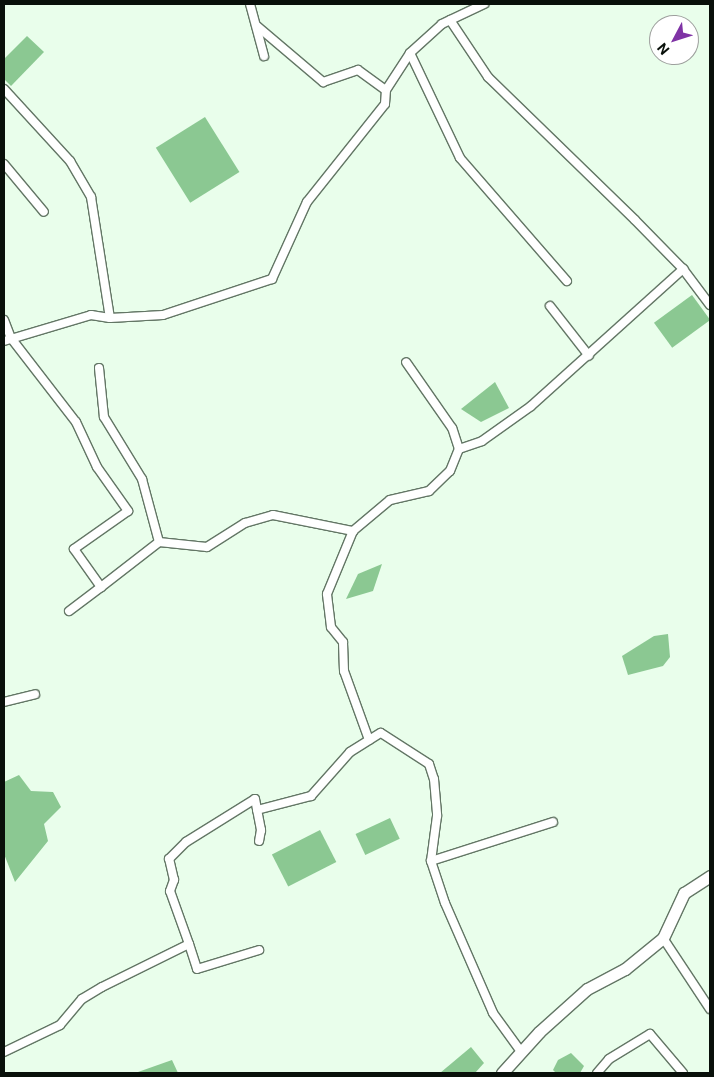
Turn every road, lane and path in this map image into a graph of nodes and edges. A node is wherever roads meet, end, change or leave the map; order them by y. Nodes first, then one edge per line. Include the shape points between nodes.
1 (250, 4) edge
2 (484, 4) edge
3 (450, 20) junction
4 (257, 26) junction
5 (410, 53) junction
6 (264, 56) dead end
7 (4, 89) edge
8 (386, 90) junction
9 (4, 164) edge
10 (44, 212) dead end
11 (683, 270) junction
12 (567, 281) dead end
13 (710, 305) edge
14 (550, 306) dead end
15 (110, 318) junction
16 (4, 320) edge
17 (8, 339) edge
18 (589, 356) junction
19 (406, 362) dead end
20 (99, 368) dead end
21 (459, 449) junction
22 (353, 531) junction
23 (159, 542) junction
24 (101, 587) junction
25 (69, 611) dead end
26 (35, 694) dead end
27 (4, 702) edge
28 (369, 740) junction
29 (257, 810) junction
30 (553, 822) dead end
31 (259, 841) dead end
32 (431, 861) junction
33 (710, 876) edge
34 (664, 938) junction
35 (189, 944) junction
36 (259, 950) dead end
37 (710, 1009) edge
38 (4, 1052) edge
39 (522, 1054) junction
40 (502, 1073) edge
41 (597, 1073) edge
42 (684, 1073) edge

1 - 4 street
2 - 3 street
3 - 5 street
3 - 11 street via 488,77
4 - 6 street
4 - 8 street via 323,82 358,70
5 - 8 street
5 - 12 street via 460,158
7 - 15 street via 70,161 91,198
8 - 15 street via 385,104 307,202 272,280 163,315
9 - 10 street
11 - 13 street
11 - 18 street
14 - 18 street
15 - 17 street via 91,315
16 - 17 street
17 - 24 street via 76,422 98,467 128,511 74,549
18 - 21 street via 482,441
19 - 21 street via 452,428
20 - 23 street via 104,417 142,479
21 - 22 street via 450,471 429,491 390,500
22 - 23 street via 273,515 245,523 207,548
22 - 28 street via 327,594 331,627 343,642 344,671
23 - 24 street
24 - 25 street
26 - 27 street
28 - 29 street via 350,752 311,796
28 - 32 street via 381,733 429,764 434,779 437,816
29 - 31 street via 261,830
29 - 35 street via 255,799 186,842 169,859 174,880 170,891
30 - 32 street
32 - 39 street via 470,967 493,1013
33 - 34 street via 684,893
34 - 37 street
34 - 39 street via 625,969 587,990 539,1032
35 - 36 street via 197,969
35 - 38 street via 102,987 82,999 60,1025
39 - 40 street
41 - 42 street via 609,1059 650,1034

